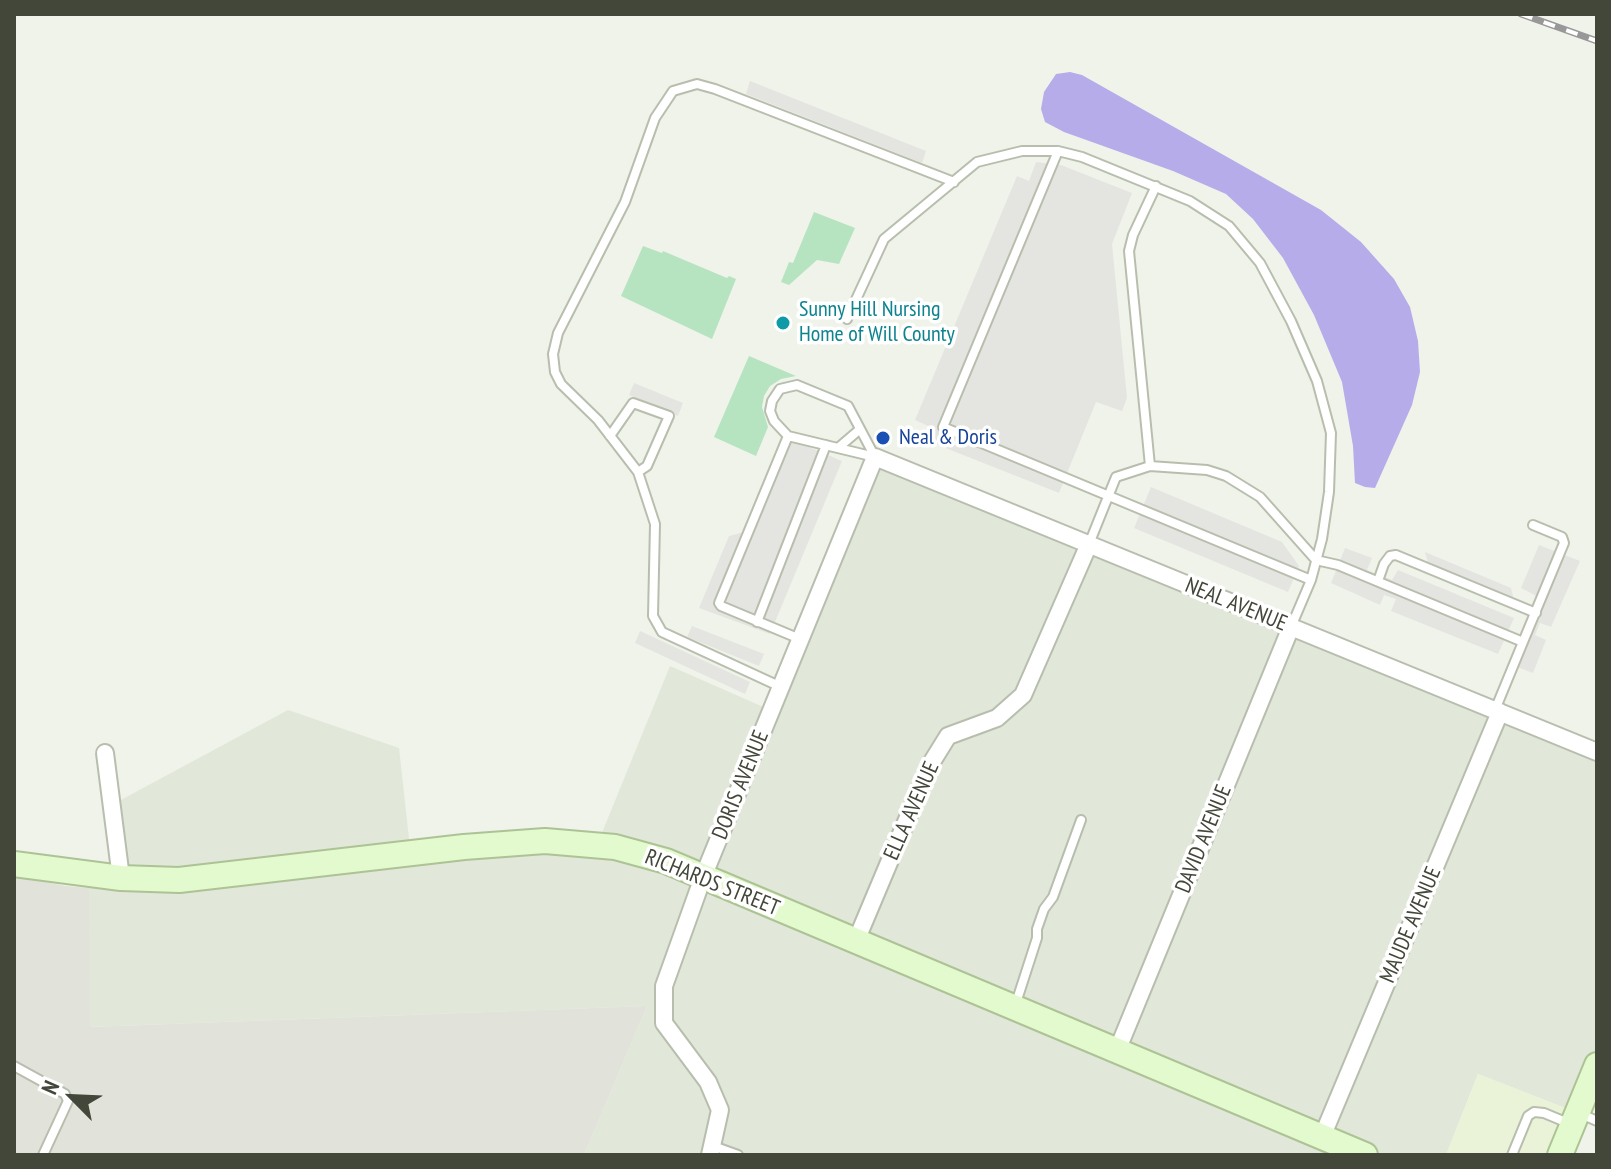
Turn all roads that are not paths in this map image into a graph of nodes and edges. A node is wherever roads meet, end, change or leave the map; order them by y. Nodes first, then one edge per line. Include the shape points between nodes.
1 (1058, 151) junction
2 (954, 182) junction
3 (1156, 186) junction
4 (847, 319) dead end
5 (859, 430) junction
6 (610, 436) junction
7 (788, 436) junction
8 (826, 445) junction
9 (838, 448) junction
10 (875, 457) junction
11 (1150, 466) junction
12 (638, 472) junction
13 (1108, 496) junction
14 (1533, 525) dead end
15 (1089, 544) junction
16 (1316, 560) junction
17 (1311, 580) junction
18 (1378, 581) junction
19 (1536, 613) junction
20 (757, 622) junction
21 (1291, 627) junction
22 (800, 639) junction
23 (1523, 642) junction
24 (781, 687) junction
25 (1497, 711) junction
26 (1597, 752) edge
27 (105, 753) dead end
28 (1081, 820) dead end
29 (14, 864) edge
30 (703, 877) junction
31 (121, 878) junction
32 (856, 941) junction
33 (1014, 1008) junction
34 (1117, 1051) junction
35 (1597, 1065) edge
36 (14, 1066) edge
37 (1582, 1120) edge
38 (1322, 1137) junction
39 (712, 1150) edge
40 (43, 1155) edge
41 (738, 1155) edge
42 (1365, 1155) edge
43 (1512, 1155) edge
44 (1560, 1155) edge

1 - 2 lane via 1022,151 977,162
1 - 3 lane
1 - 13 lane via 943,427
2 - 4 lane via 884,239
2 - 6 lane via 715,89 697,84 673,91 655,118 625,202 558,333 553,354 561,384
3 - 11 lane via 1129,251
3 - 16 lane via 1229,226 1260,263 1297,333 1331,433 1329,492
5 - 7 lane via 848,406 810,388 789,386 780,389 770,411
5 - 9 lane
5 - 10 lane
6 - 12 lane
6 - 12 lane via 633,403 669,416 647,466
7 - 8 lane
7 - 20 lane via 719,603
8 - 9 lane
8 - 20 lane
9 - 10 lane
10 - 15 street, NEAL AVENUE
10 - 22 street, DORIS AVENUE
11 - 13 lane via 1116,477
11 - 16 lane via 1207,470 1243,485
12 - 24 lane via 655,524 653,616 662,632
13 - 15 lane
13 - 17 lane
14 - 19 lane via 1562,537 1564,543
15 - 21 street, NEAL AVENUE
15 - 32 street, ELLA AVENUE via 1023,695 997,718 948,736 930,765
16 - 17 lane
16 - 18 lane
17 - 21 lane
18 - 19 lane via 1384,564 1396,555
18 - 23 lane
19 - 23 lane
20 - 22 lane
21 - 25 street, NEAL AVENUE
21 - 34 street, DAVID AVENUE
22 - 24 street, DORIS AVENUE
23 - 25 lane
24 - 30 street, DORIS AVENUE
25 - 26 street, NEAL AVENUE
25 - 38 street, MAUDE AVENUE
27 - 31 street
28 - 33 lane via 1044,909
29 - 31 street, RICHARDS STREET
30 - 31 street, RICHARDS STREET via 615,847 545,841 179,880
30 - 32 street, RICHARDS STREET
30 - 39 street, DORIS AVENUE via 664,986 664,1023 708,1082 720,1110
32 - 33 street, RICHARDS STREET
33 - 34 street, RICHARDS STREET
34 - 38 street, RICHARDS STREET
35 - 37 street
36 - 40 lane via 65,1094 68,1101
37 - 43 lane via 1534,1112
37 - 44 street
38 - 42 street, RICHARDS STREET
39 - 41 lane

